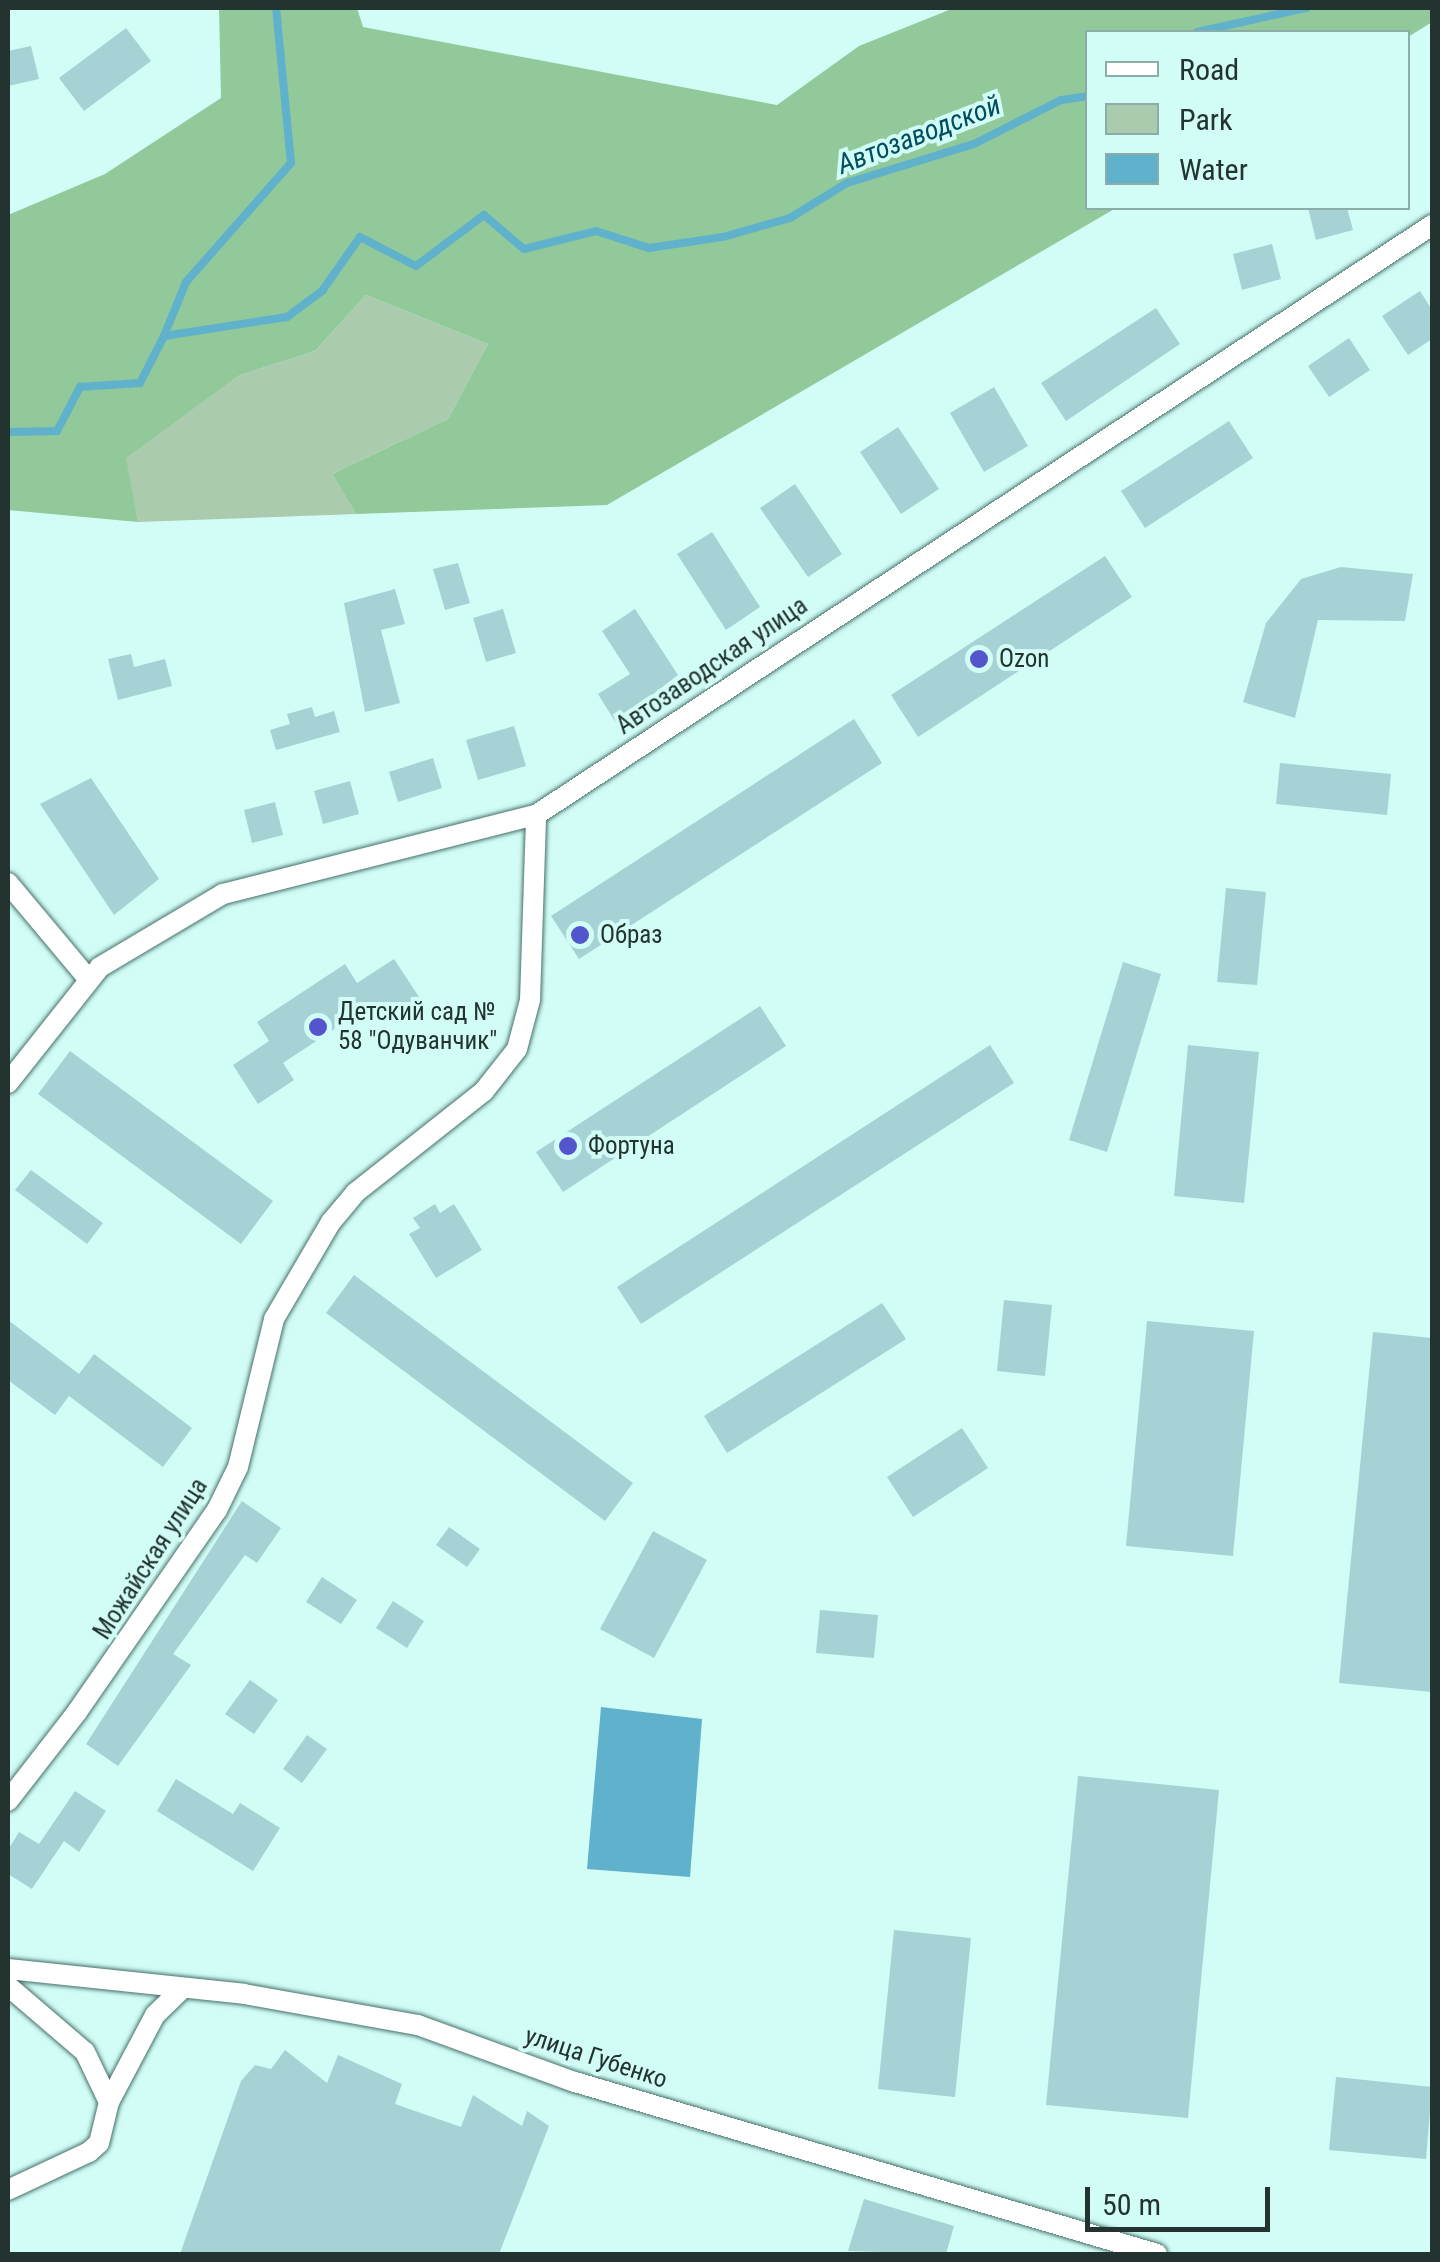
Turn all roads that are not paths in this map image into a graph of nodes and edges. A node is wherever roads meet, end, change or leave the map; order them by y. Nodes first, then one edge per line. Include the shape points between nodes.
1 (1432, 226) edge
2 (536, 815) junction
3 (8, 882) edge
4 (89, 980) junction
5 (8, 1083) edge
6 (8, 1800) edge
7 (8, 1969) edge
8 (8, 1986) edge
9 (182, 1989) junction
10 (109, 2102) junction
11 (8, 2190) edge
12 (1157, 2254) edge

1 - 2 street, Автозаводская улица
2 - 4 street, Автозаводская улица via 223,894
2 - 6 street, Можайская улица via 530,1000 517,1048 484,1091 355,1193 330,1222 274,1319 238,1468 217,1510 78,1712
3 - 4 street
4 - 5 street, Автозаводская улица
7 - 9 street, улица Губенко
8 - 10 street via 85,2052
9 - 10 street via 156,2015
9 - 12 street, улица Губенко via 418,2024 576,2082
10 - 11 street via 100,2143 90,2152

